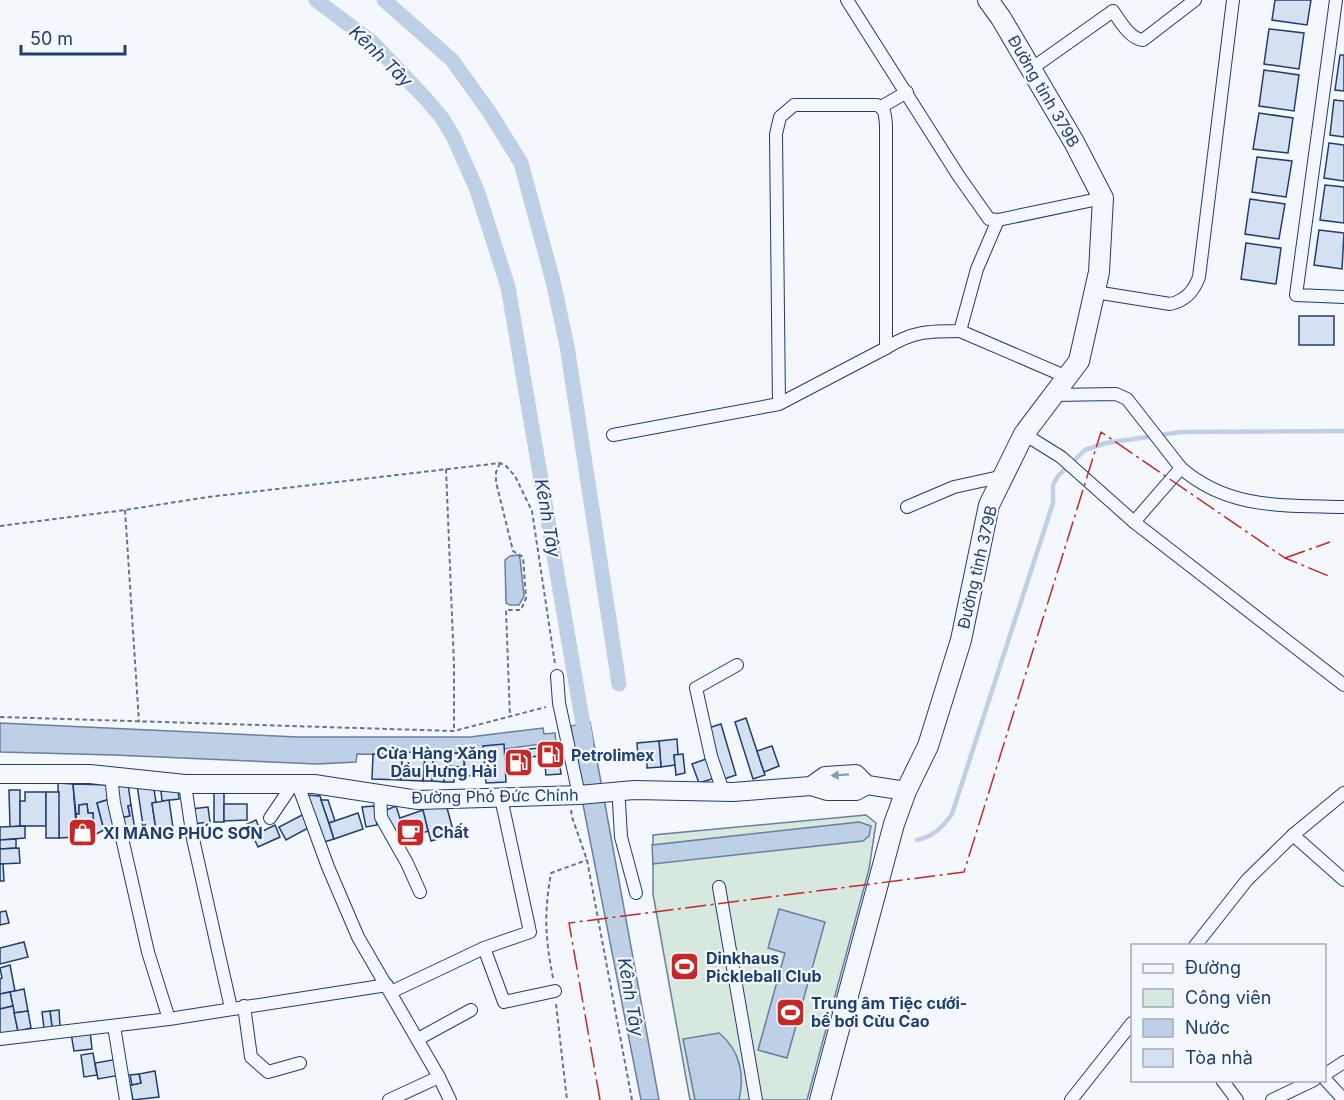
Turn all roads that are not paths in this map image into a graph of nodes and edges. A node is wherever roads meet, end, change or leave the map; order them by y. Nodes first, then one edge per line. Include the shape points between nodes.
1 (847, 0) edge
2 (988, 0) edge
3 (1195, 0) edge
4 (1220, 0) edge
5 (1233, 0) edge
6 (1336, 0) edge
7 (1231, 14) junction
8 (1031, 69) junction
9 (906, 92) junction
10 (881, 107) junction
11 (1103, 198) junction
12 (998, 220) junction
13 (1095, 292) junction
14 (1344, 297) edge
15 (960, 331) junction
16 (886, 348) junction
17 (1067, 377) junction
18 (1054, 395) junction
19 (779, 404) junction
20 (1024, 434) junction
21 (613, 435) dead end
22 (1178, 465) junction
23 (1004, 476) junction
24 (907, 507) dead end
25 (1344, 507) edge
26 (1134, 522) junction
27 (737, 665) dead end
28 (557, 676) road end
29 (1344, 685) edge
30 (0, 774) edge
31 (111, 776) junction
32 (185, 784) junction
33 (295, 785) junction
34 (723, 791) junction
35 (906, 792) junction
36 (1344, 793) edge
37 (380, 794) junction
38 (574, 795) junction
39 (617, 797) junction
40 (501, 798) junction
41 (270, 818) dead end
42 (1293, 835) junction
43 (1344, 880) edge
44 (719, 886) dead end
45 (420, 892) dead end
46 (636, 893) dead end
47 (1196, 944) edge
48 (484, 948) junction
49 (389, 989) junction
50 (555, 991) road end
51 (238, 1007) junction
52 (471, 1010) dead end
53 (169, 1018) junction
54 (1131, 1024) edge
55 (114, 1026) junction
56 (0, 1039) edge
57 (418, 1039) junction
58 (1344, 1062) edge
59 (300, 1063) dead end
60 (1326, 1076) edge
61 (439, 1077) junction
62 (1326, 1079) edge
63 (1224, 1082) edge
64 (1310, 1082) edge
65 (126, 1100) edge
66 (388, 1100) edge
67 (450, 1100) edge
68 (756, 1100) edge
69 (820, 1100) edge
70 (1071, 1100) edge
71 (1237, 1100) edge
72 (1272, 1100) edge
73 (1344, 1100) edge

1 - 9 street
2 - 8 main road, Đường tỉnh 379B
3 - 8 street via 1143,40 1133,37 1113,11
4 - 7 street
5 - 7 street
6 - 14 street via 1296,295
7 - 13 street via 1196,286 1170,304
8 - 11 main road, Đường tỉnh 379B
9 - 10 street
9 - 12 street via 989,219
10 - 16 street via 886,125
10 - 19 street via 794,105 780,117 776,134
11 - 12 street
11 - 13 main road, Đường tỉnh 379B
12 - 15 street via 977,269
13 - 17 main road, Đường tỉnh 379B via 1079,361
15 - 16 street via 925,331
15 - 17 street
16 - 19 street
17 - 18 main road, Đường tỉnh 379B
18 - 20 main road, Đường tỉnh 379B
18 - 22 street via 1116,394 1126,399
19 - 21 street
20 - 23 main road, Đường tỉnh 379B
20 - 26 street via 1061,457
22 - 25 street via 1200,483 1246,502
22 - 26 street
23 - 24 street via 954,487
23 - 35 main road, Đường tỉnh 379B via 989,505 958,651 928,746
26 - 29 street
27 - 34 street via 696,688
28 - 38 street
30 - 31 main road, Đường Phó Đức Chính
31 - 32 main road, Đường Phó Đức Chính
31 - 53 street via 148,952
32 - 33 main road, Đường Phó Đức Chính
32 - 51 street via 193,838
33 - 37 main road, Đường Phó Đức Chính
33 - 41 street
33 - 49 street via 358,937
34 - 35 main road, Đường Phó Đức Chính via 812,786 825,776 856,774 867,785
34 - 39 main road, Đường Phó Đức Chính via 634,790
35 - 69 main road, Đường tỉnh 379B
36 - 42 street
37 - 40 main road, Đường Phó Đức Chính via 418,800
37 - 45 street via 381,817
38 - 39 main road, Đường Phó Đức Chính
38 - 40 main road, Đường Phó Đức Chính
39 - 46 street via 621,837
40 - 48 street via 530,932
42 - 43 street
42 - 47 street via 1247,880
44 - 68 street
48 - 49 street
48 - 50 street via 504,1002
49 - 51 street
49 - 57 street
51 - 53 street
51 - 59 street via 252,1057 268,1072
52 - 57 street
53 - 55 street
54 - 70 street
55 - 56 street
55 - 65 street
57 - 61 street
58 - 60 street
61 - 66 street
61 - 67 street
62 - 73 street
63 - 71 street
64 - 72 street

